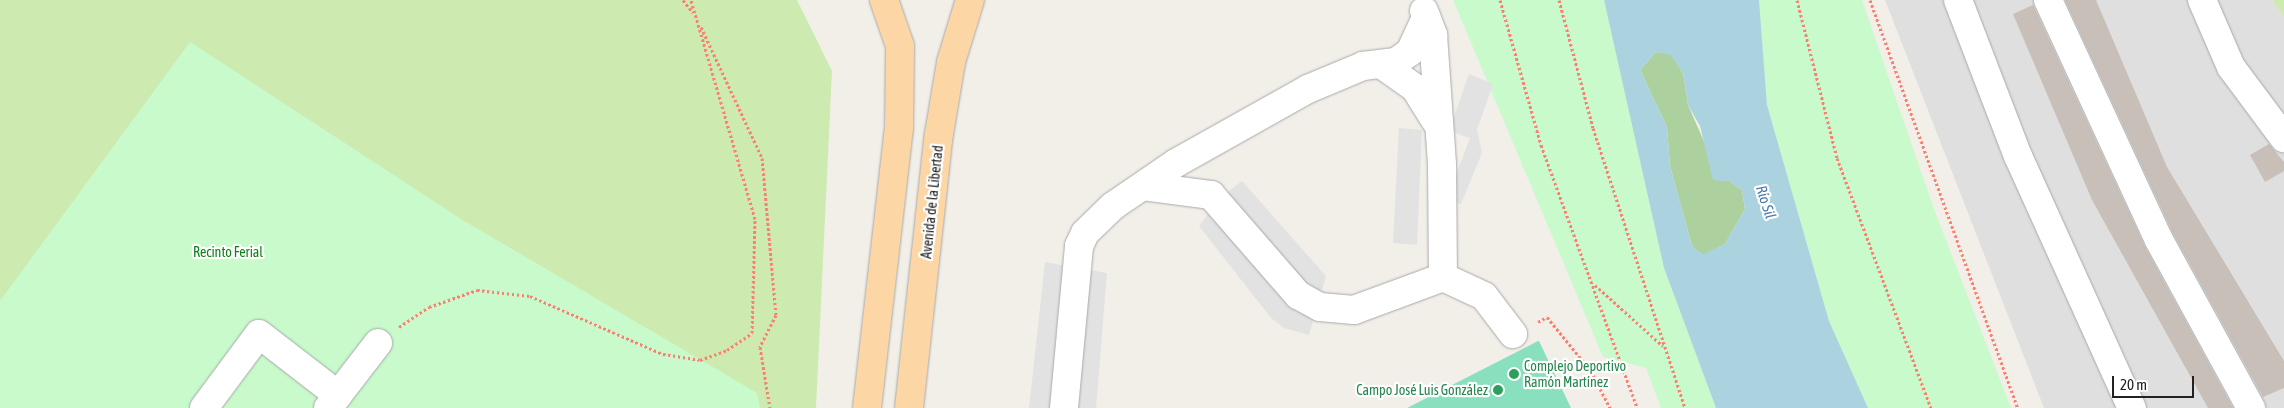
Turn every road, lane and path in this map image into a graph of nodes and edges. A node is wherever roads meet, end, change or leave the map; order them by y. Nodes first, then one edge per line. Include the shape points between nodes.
1 (683, 0) edge
2 (691, 0) edge
3 (884, 0) edge
4 (970, 0) edge
5 (1500, 0) edge
6 (1559, 0) edge
7 (1797, 0) edge
8 (1870, 0) edge
9 (1958, 0) edge
10 (2048, 0) edge
11 (2202, 0) edge
12 (1423, 8) edge
13 (695, 16) junction
14 (1380, 64) junction
15 (1438, 125) junction
16 (2284, 138) edge
17 (1209, 146) junction
18 (1143, 186) junction
19 (1204, 193) junction
20 (1443, 278) junction
21 (1595, 284) junction
22 (1513, 334) joint
23 (378, 343) joint
24 (1665, 347) junction
25 (333, 401) edge
26 (204, 408) edge
27 (770, 408) edge
28 (867, 408) edge
29 (910, 408) edge
30 (1064, 408) edge
31 (1610, 408) edge
32 (1637, 408) edge
33 (1685, 408) edge
34 (1931, 408) edge
35 (2018, 408) edge
36 (2132, 408) edge
37 (2251, 408) edge

1 - 13 path
2 - 13 path
3 - 28 main road via 900,46 898,129
4 - 29 main road, Avenida de la Libertad via 951,62 940,134
5 - 21 path via 1542,144
6 - 24 path via 1593,128
7 - 34 path via 1837,158
8 - 35 path
9 - 36 street via 2018,156
10 - 37 street via 2159,240
11 - 16 street via 2231,67
12 - 14 street via 1410,52 1396,62
12 - 15 street via 1433,35
13 - 23 path via 755,219 752,333 727,350 700,360 672,355 530,296 477,290 429,307
13 - 27 path via 762,158 776,315 760,347
14 - 15 street via 1415,88
14 - 17 street via 1363,66 1308,89
15 - 20 street
17 - 18 street
17 - 19 street via 1202,165
18 - 19 street
18 - 30 street via 1094,224 1079,246
19 - 20 street via 1221,206 1298,295 1320,307 1354,310
20 - 22 street via 1484,296
21 - 24 path
21 - 32 path
22 - 31 path via 1547,317 1591,371
23 - 25 street
24 - 33 path
25 - 26 street via 259,334

